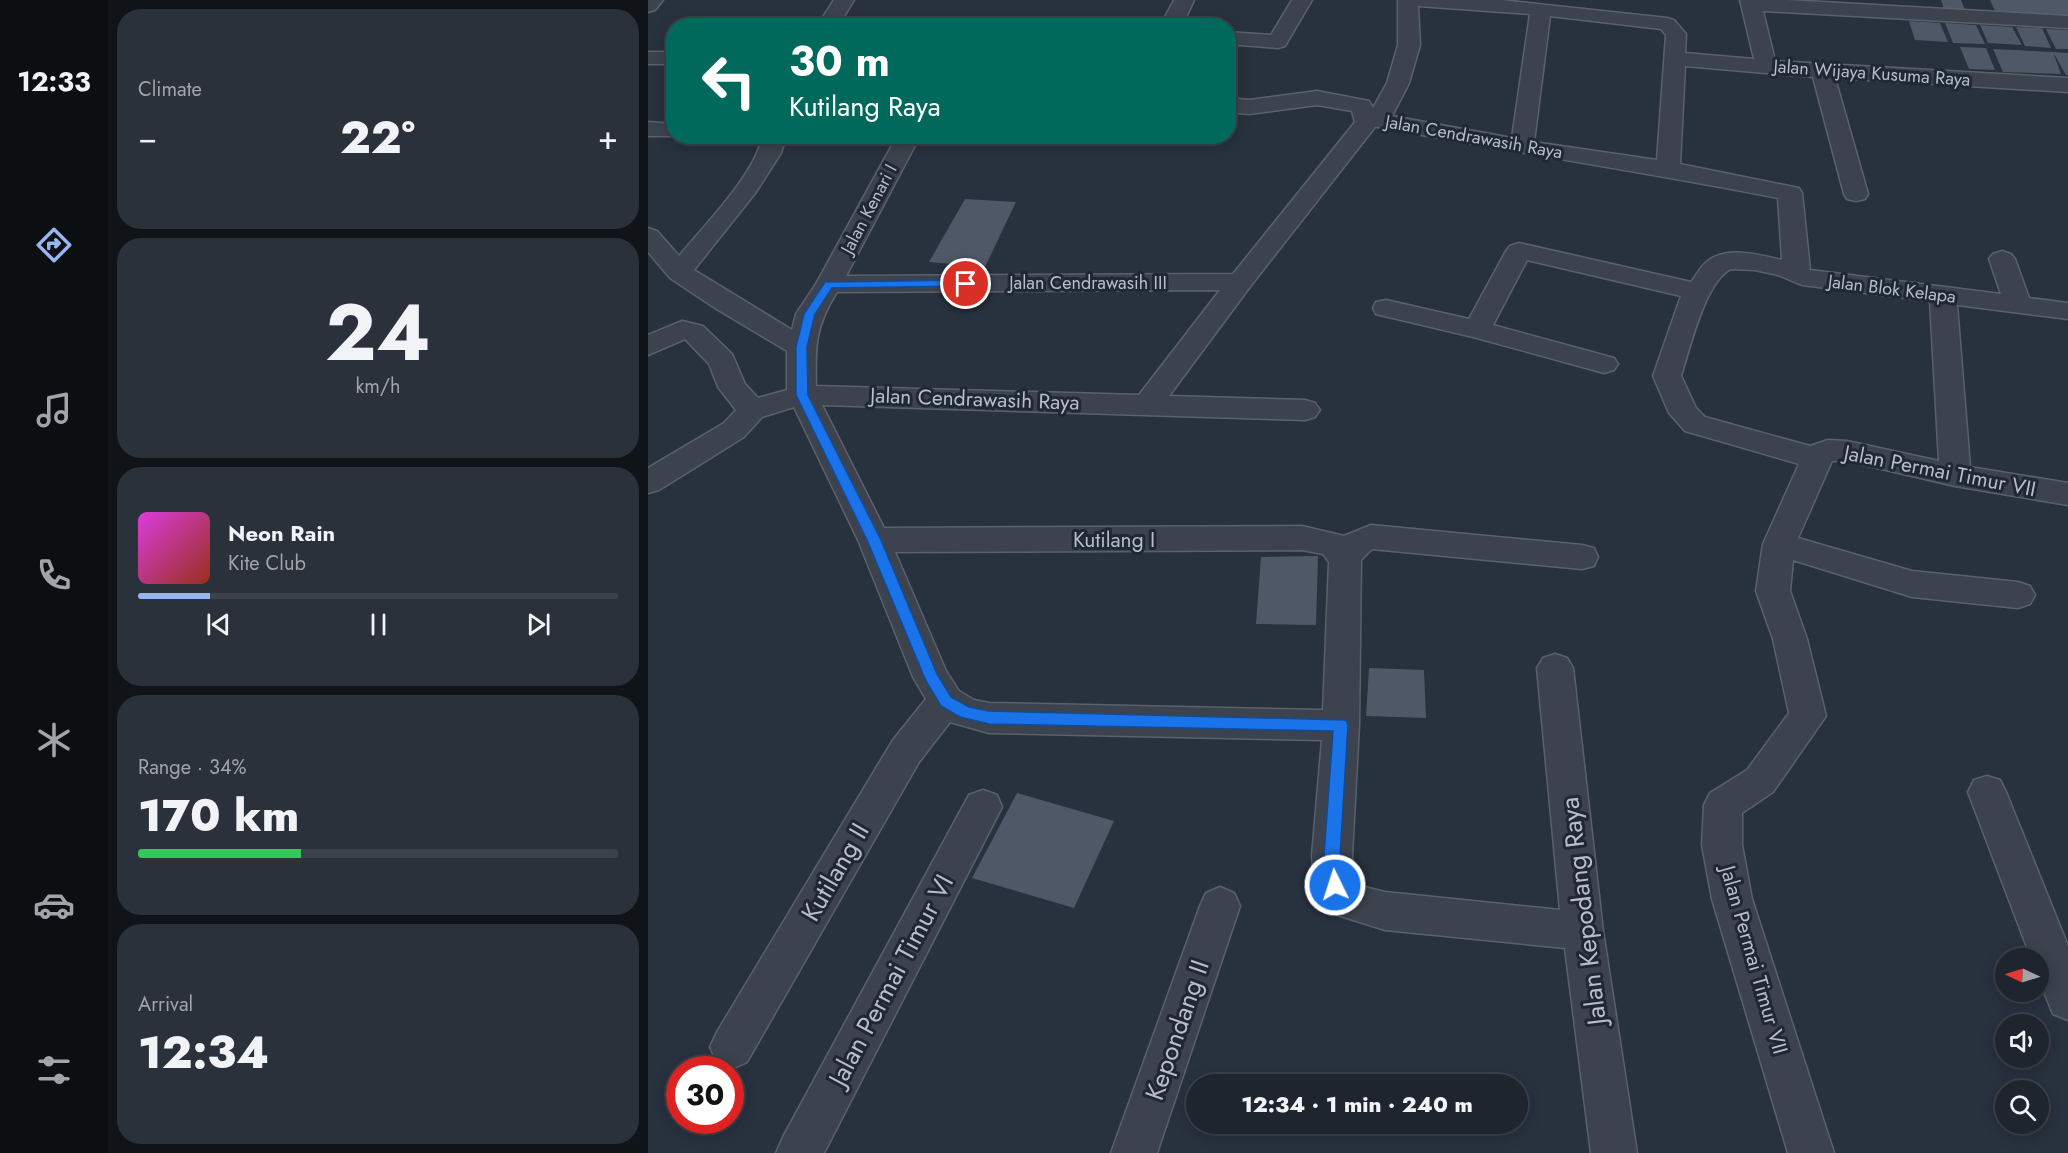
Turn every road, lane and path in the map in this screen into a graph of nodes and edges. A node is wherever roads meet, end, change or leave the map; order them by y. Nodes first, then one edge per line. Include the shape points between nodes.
1 (653, 0) edge
2 (844, 0) edge
3 (1184, 0) edge
4 (1302, 0) edge
5 (1408, 0) edge
6 (1419, 0) edge
7 (1750, 2) edge
8 (648, 6) edge
9 (1542, 9) junction
10 (1978, 9) edge
11 (1016, 17) edge
12 (833, 18) edge
13 (1032, 18) edge
14 (1176, 18) edge
15 (2068, 22) edge
16 (1236, 39) edge
17 (648, 58) edge
18 (666, 58) edge
19 (1675, 59) junction
20 (1766, 66) junction
21 (1822, 71) junction
22 (2068, 85) edge
23 (1236, 106) edge
24 (1373, 121) junction
25 (648, 129) edge
26 (666, 130) edge
27 (772, 144) edge
28 (905, 144) edge
29 (1522, 147) junction
30 (1668, 169) junction
31 (1856, 194) dead end
32 (648, 236) edge
33 (2002, 259) dead end
34 (1796, 271) junction
35 (679, 272) junction
36 (1240, 282) junction
37 (829, 285) junction
38 (1696, 291) junction
39 (1943, 295) junction
40 (2018, 305) junction
41 (1386, 308) dead end
42 (2068, 311) edge
43 (1477, 329) junction
44 (648, 346) edge
45 (801, 347) junction
46 (1604, 364) dead end
47 (776, 403) junction
48 (1148, 404) junction
49 (1305, 410) dead end
50 (1817, 459) junction
51 (1955, 475) junction
52 (648, 482) edge
53 (2068, 494) edge
54 (874, 540) junction
55 (1779, 544) junction
56 (1582, 557) dead end
57 (1345, 560) junction
58 (2018, 595) dead end
59 (1556, 668) dead end
60 (946, 701) junction
61 (1341, 725) junction
62 (1987, 792) dead end
63 (983, 807) dead end
64 (1220, 906) dead end
65 (1583, 931) junction
66 (2068, 999) edge
67 (732, 1047) dead end
68 (799, 1153) edge
69 (1134, 1153) edge
70 (1614, 1153) edge
71 (1811, 1153) edge

1 - 8 street
2 - 12 street
3 - 14 street
4 - 16 street via 1278,42
5 - 24 street via 1409,45 1398,83
6 - 9 street
7 - 10 street
7 - 20 street
9 - 19 street via 1667,24 1676,34
9 - 29 street
10 - 15 street
11 - 13 street
17 - 18 street
19 - 20 street, Jalan Wijaya Kusuma Raya
19 - 30 street
20 - 21 street, Jalan Wijaya Kusuma Raya
21 - 22 street, Jalan Wijaya Kusuma Raya
21 - 31 street
23 - 24 street via 1317,98 1361,106
24 - 29 street, Jalan Cendrawasih Raya
24 - 36 street, Jalan Cendrawasih Raya
25 - 26 street
27 - 35 street via 766,158
28 - 37 street, Jalan Kenari I
29 - 30 street, Jalan Cendrawasih Raya
30 - 34 street, Jalan Cendrawasih Raya via 1790,192
32 - 35 street
33 - 40 street
34 - 38 street, Jalan Blok Kelapa via 1730,261 1717,266 1705,285
34 - 39 street, Jalan Blok Kelapa via 1802,277
35 - 45 street
36 - 37 street, Jalan Cendrawasih III
36 - 48 street, Jalan Cendrawasih Raya
37 - 45 street, Jalan Kenari I via 810,314
38 - 43 street via 1519,251
38 - 50 street via 1667,376 1684,413 1695,424
39 - 40 street, Jalan Blok Kelapa
39 - 51 street
40 - 42 street, Jalan Blok Kelapa
41 - 43 street
43 - 46 street
44 - 47 street via 682,330 693,332 722,360 732,387
45 - 47 street, Jalan Kenari I
47 - 48 street, Jalan Cendrawasih Raya
47 - 52 street
47 - 54 street
48 - 49 street, Jalan Cendrawasih Raya
50 - 51 street, Jalan Permai Timur VII via 1828,450 1847,451
50 - 55 street, Jalan Permai Timur VII
51 - 53 street, Jalan Permai Timur VII
54 - 57 street, Kutilang I via 1302,538 1333,544
54 - 60 street via 931,677
55 - 58 street via 1912,584
55 - 71 street, Jalan Permai Timur VII via 1773,591 1790,639 1808,716 1760,781 1723,805 1722,844 1732,899
56 - 57 street via 1371,537 1351,546
57 - 61 street
59 - 65 street, Jalan Kepodang Raya
60 - 61 street via 965,713 989,718
60 - 67 street, Kutilang II via 906,751
61 - 65 street via 1332,856 1335,885 1348,901 1385,911
62 - 66 street
63 - 68 street, Jalan Permai Timur VI
64 - 69 street, Kepondang II
65 - 70 street, Jalan Kepodang Raya

